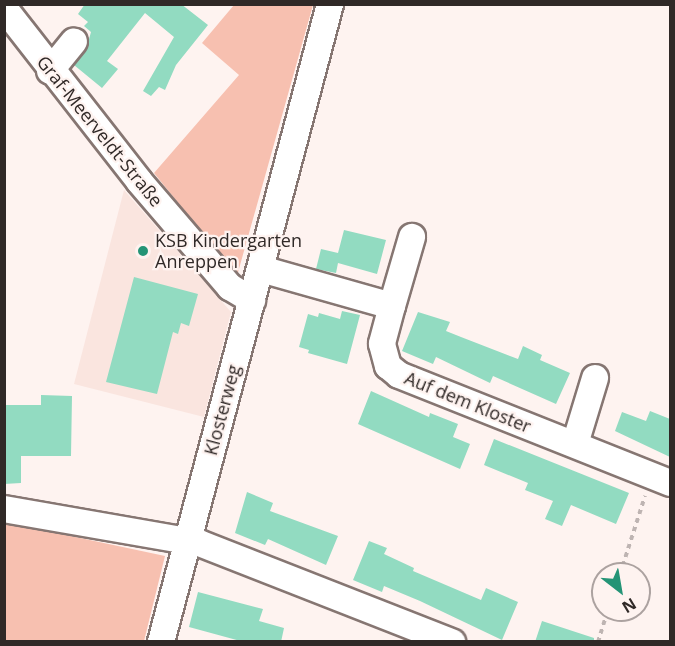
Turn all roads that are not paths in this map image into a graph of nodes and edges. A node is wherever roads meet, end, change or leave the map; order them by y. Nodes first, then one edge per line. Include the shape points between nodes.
1 (330, 4) edge
2 (4, 8) edge
3 (74, 41) dead end
4 (50, 71) junction
5 (412, 237) dead end
6 (261, 269) junction
7 (252, 300) junction
8 (392, 306) junction
9 (595, 378) dead end
10 (575, 444) junction
11 (661, 479) edge
12 (4, 509) edge
13 (188, 543) junction
14 (401, 632) edge
15 (161, 642) edge
16 (452, 642) edge

1 - 6 street, Klosterweg
2 - 4 street, Graf-Meerveldt-Straße
3 - 4 street
4 - 7 street, Graf-Meerveldt-Straße via 230,287
5 - 8 street, Auf dem Kloster
6 - 7 street, Klosterweg
6 - 8 street
7 - 13 street, Klosterweg
8 - 10 street, Auf dem Kloster via 382,344 393,371
9 - 10 street
10 - 11 street, Auf dem Kloster
12 - 13 street
13 - 14 street via 199,543
13 - 15 street, Klosterweg
14 - 16 street

